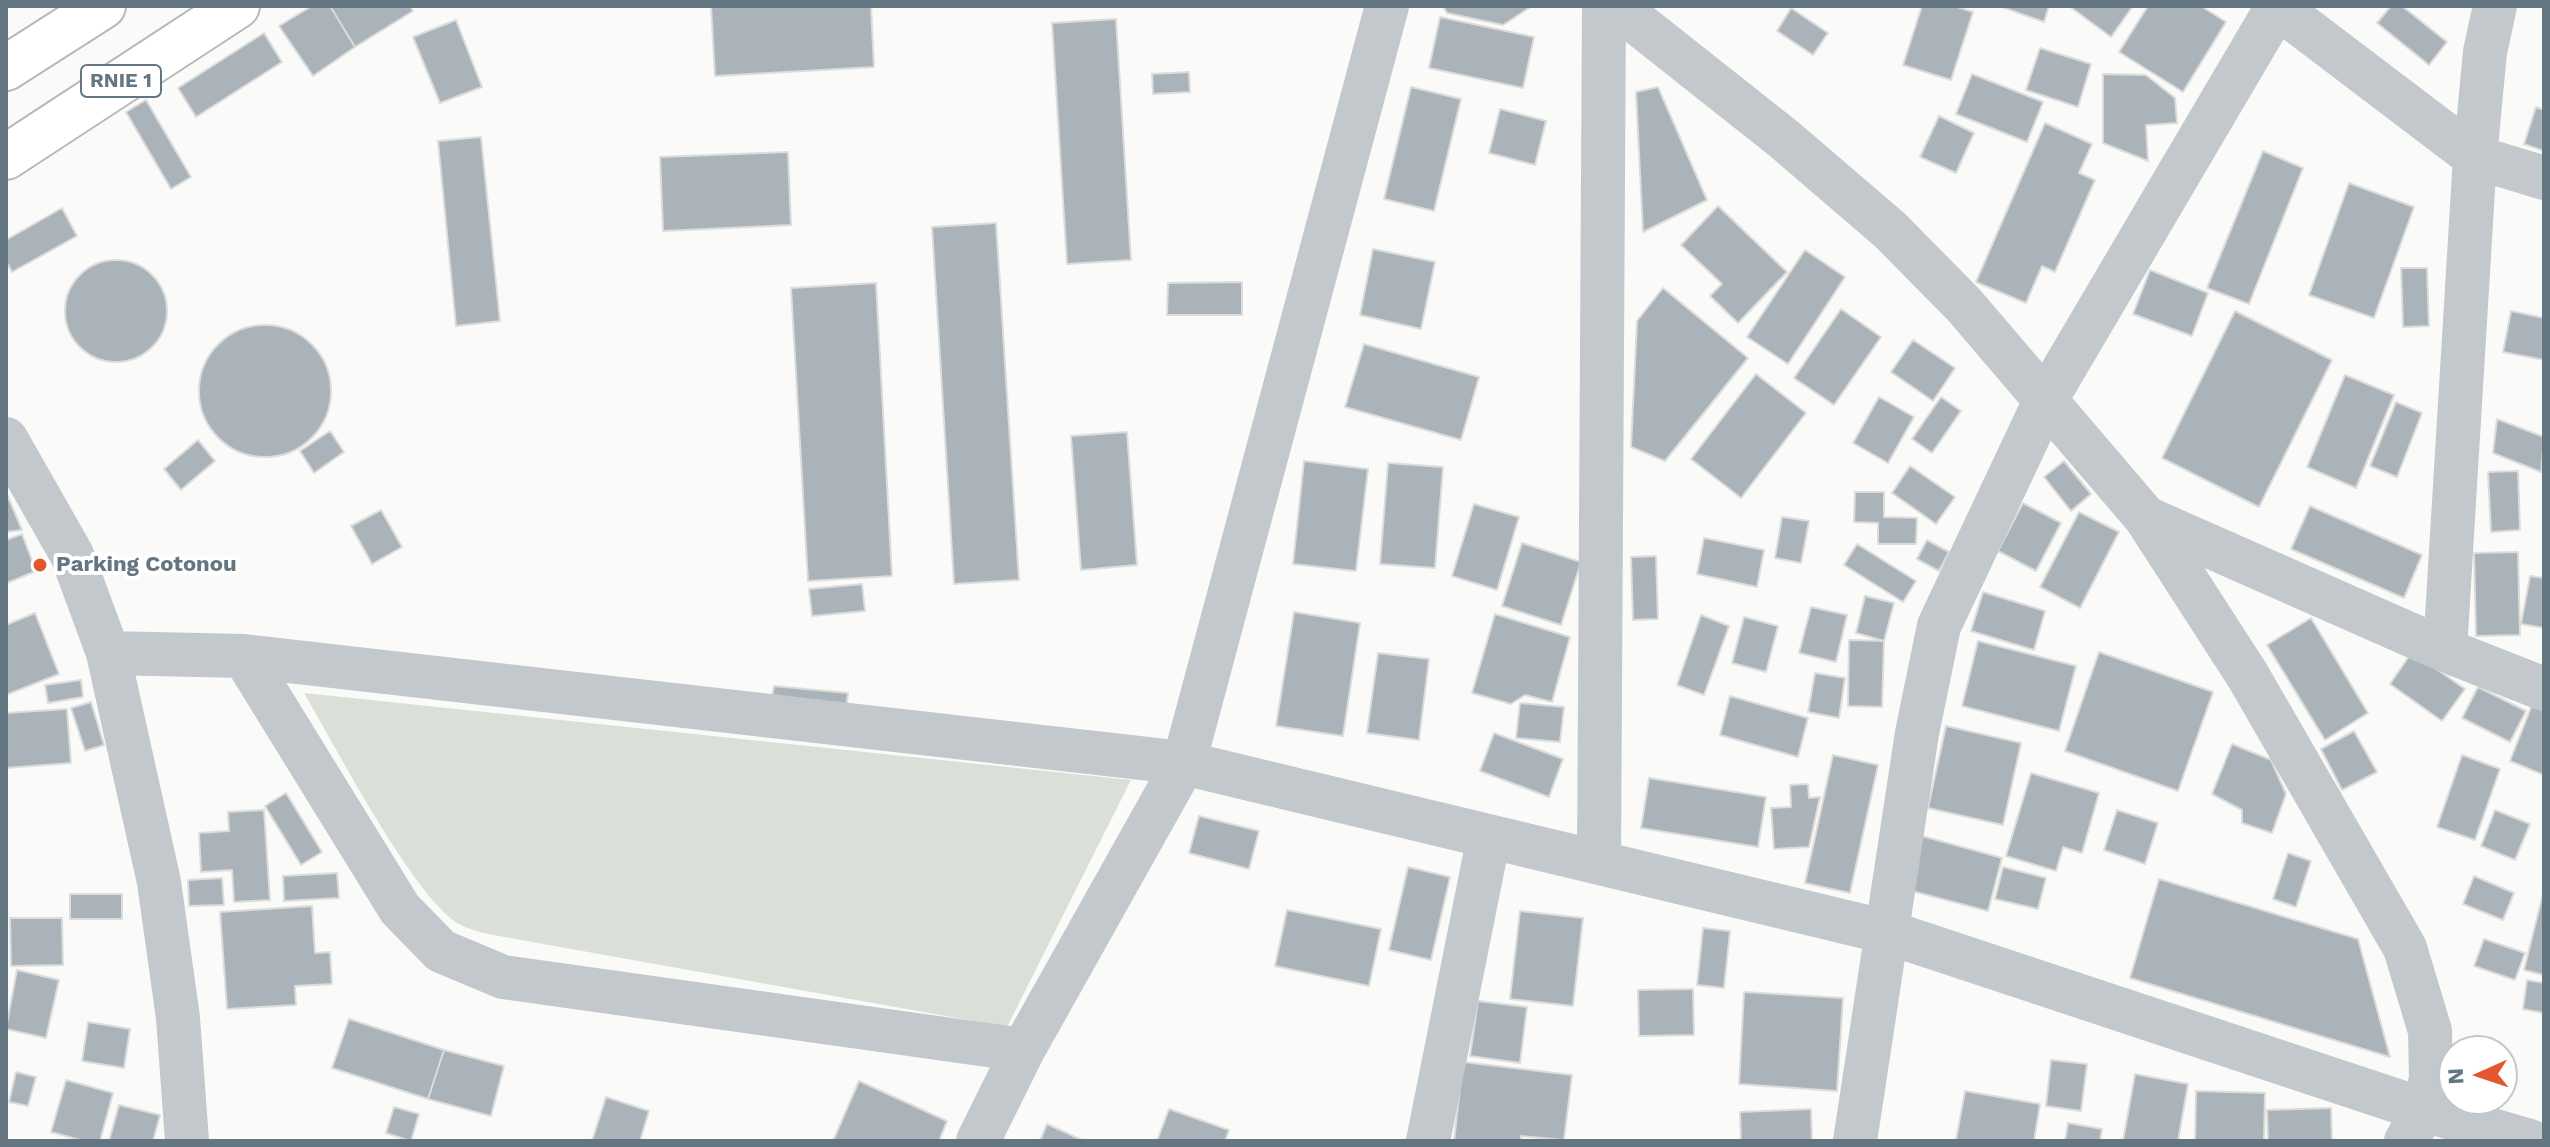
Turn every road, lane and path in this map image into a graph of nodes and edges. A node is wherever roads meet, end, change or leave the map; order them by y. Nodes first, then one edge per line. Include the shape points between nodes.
1 (103, 6) edge
2 (237, 6) edge
3 (1387, 6) edge
4 (1604, 6) edge
5 (1616, 6) edge
6 (2277, 6) edge
7 (2495, 6) edge
8 (6, 68) edge
9 (6, 157) edge
10 (2475, 157) junction
11 (2544, 178) edge
12 (2045, 401) junction
13 (6, 439) edge
14 (2146, 518) junction
15 (2445, 650) junction
16 (108, 653) junction
17 (244, 656) junction
18 (2544, 689) edge
19 (1184, 763) junction
20 (1489, 836) junction
21 (1599, 863) junction
22 (1887, 932) junction
23 (1023, 1050) junction
24 (2415, 1125) edge
25 (187, 1141) edge
26 (978, 1141) edge
27 (1428, 1141) edge
28 (1855, 1141) edge
29 (2530, 1141) edge

1 - 8 highway
2 - 9 highway, RNIE 1
3 - 19 street
4 - 21 street
5 - 12 street via 1890,230 1964,305
6 - 10 street
6 - 12 street
7 - 10 street
10 - 11 street
10 - 15 street
12 - 14 street
12 - 22 street via 1939,626
13 - 16 street via 72,555
14 - 15 street
14 - 24 street via 2248,676 2405,948 2430,1031 2431,1078
15 - 18 street
16 - 17 street
16 - 25 street via 159,882 178,1018
17 - 19 street
17 - 23 street via 400,909 441,951 503,977
19 - 20 street
19 - 23 street
20 - 21 street
20 - 27 street
21 - 22 street
22 - 24 street
22 - 28 street
23 - 26 street
24 - 29 street

